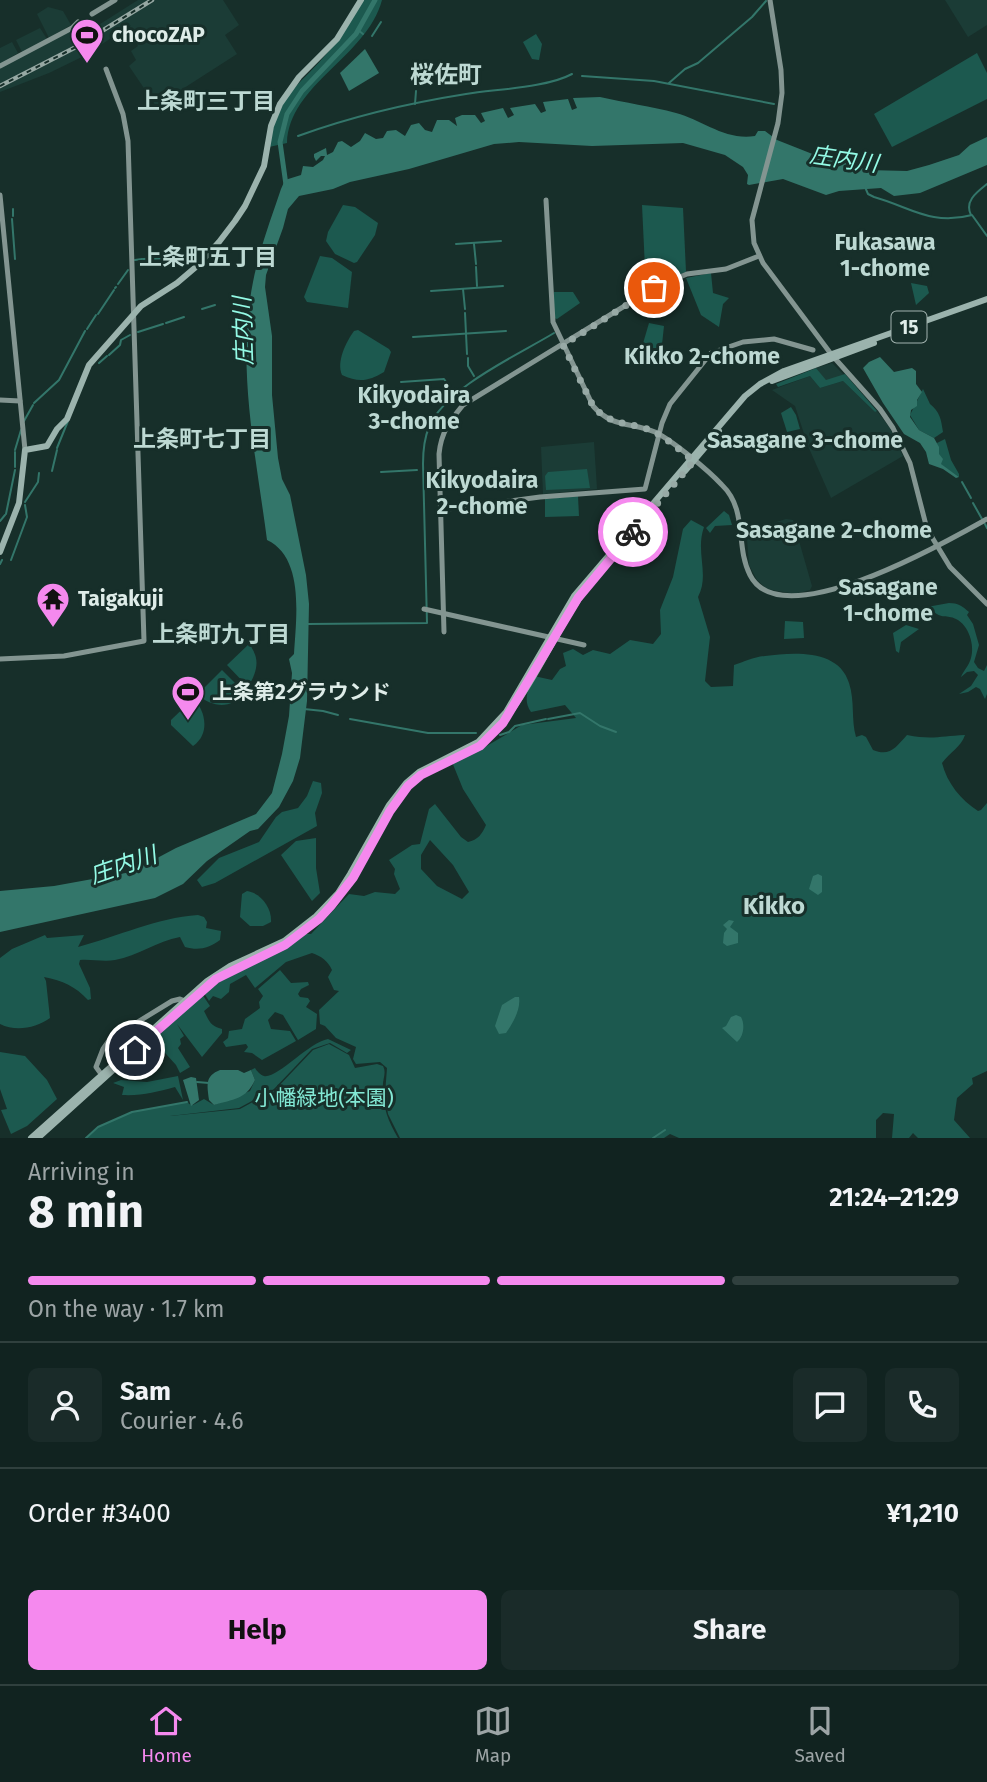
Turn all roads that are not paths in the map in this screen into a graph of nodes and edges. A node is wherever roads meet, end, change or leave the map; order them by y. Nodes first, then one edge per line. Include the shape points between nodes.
1 (115, 0) edge
2 (361, 0) edge
3 (770, 0) edge
4 (92, 14) dead end
5 (78, 22) dead end
6 (0, 66) edge
7 (106, 69) dead end
8 (0, 195) edge
9 (546, 200) dead end
10 (1, 214) edge
11 (760, 256) junction
12 (987, 301) edge
13 (134, 315) junction
14 (563, 345) junction
15 (813, 351) dead end
16 (832, 356) junction
17 (0, 400) edge
18 (20, 401) junction
19 (659, 434) junction
20 (25, 450) junction
21 (692, 460) junction
22 (440, 510) junction
23 (987, 519) edge
24 (936, 547) junction
25 (0, 552) edge
26 (987, 604) edge
27 (427, 609) dead end
28 (443, 613) junction
29 (444, 632) dead end
30 (552, 638) junction
31 (584, 645) dead end
32 (0, 659) edge
33 (185, 1001) junction
34 (102, 1076) junction
35 (31, 1138) edge
36 (38, 1138) edge

1 - 4 street
2 - 13 main road via 337,38 280,104 264,166 235,221 197,266
3 - 11 street via 782,99 751,228
5 - 6 street
7 - 13 street via 128,141
8 - 10 street
9 - 14 street via 553,322
10 - 18 street
11 - 14 street via 726,269 669,281
11 - 16 street
12 - 16 main road, 15
13 - 20 main road via 86,369 70,412 47,446
13 - 32 street via 144,641 64,656
14 - 19 street via 600,414
14 - 22 street via 463,405 452,417 439,449
15 - 19 street via 774,340 743,342 715,351 674,396
16 - 21 main road, 15 via 783,371 760,384 739,402
16 - 24 street via 880,409 899,438
17 - 18 street
18 - 20 street
19 - 21 street
19 - 22 street via 645,489
20 - 25 main road via 19,501
21 - 24 street via 733,499 747,568 768,593 793,597 845,584 889,571
21 - 30 main road, 15 via 582,586
22 - 28 street
23 - 24 street
24 - 26 street
27 - 28 street
28 - 29 street
28 - 30 street
30 - 31 street
30 - 33 main road, 15 via 494,727 470,747 419,772 398,792 350,874 316,916 277,945 218,972
30 - 34 main road, 15 via 498,729 480,746 421,775 399,797 353,878 319,919 285,945 209,984
33 - 34 main road, 15
33 - 34 street via 172,1001 110,1039 96,1067
34 - 35 main road, 15
34 - 36 main road, 15

